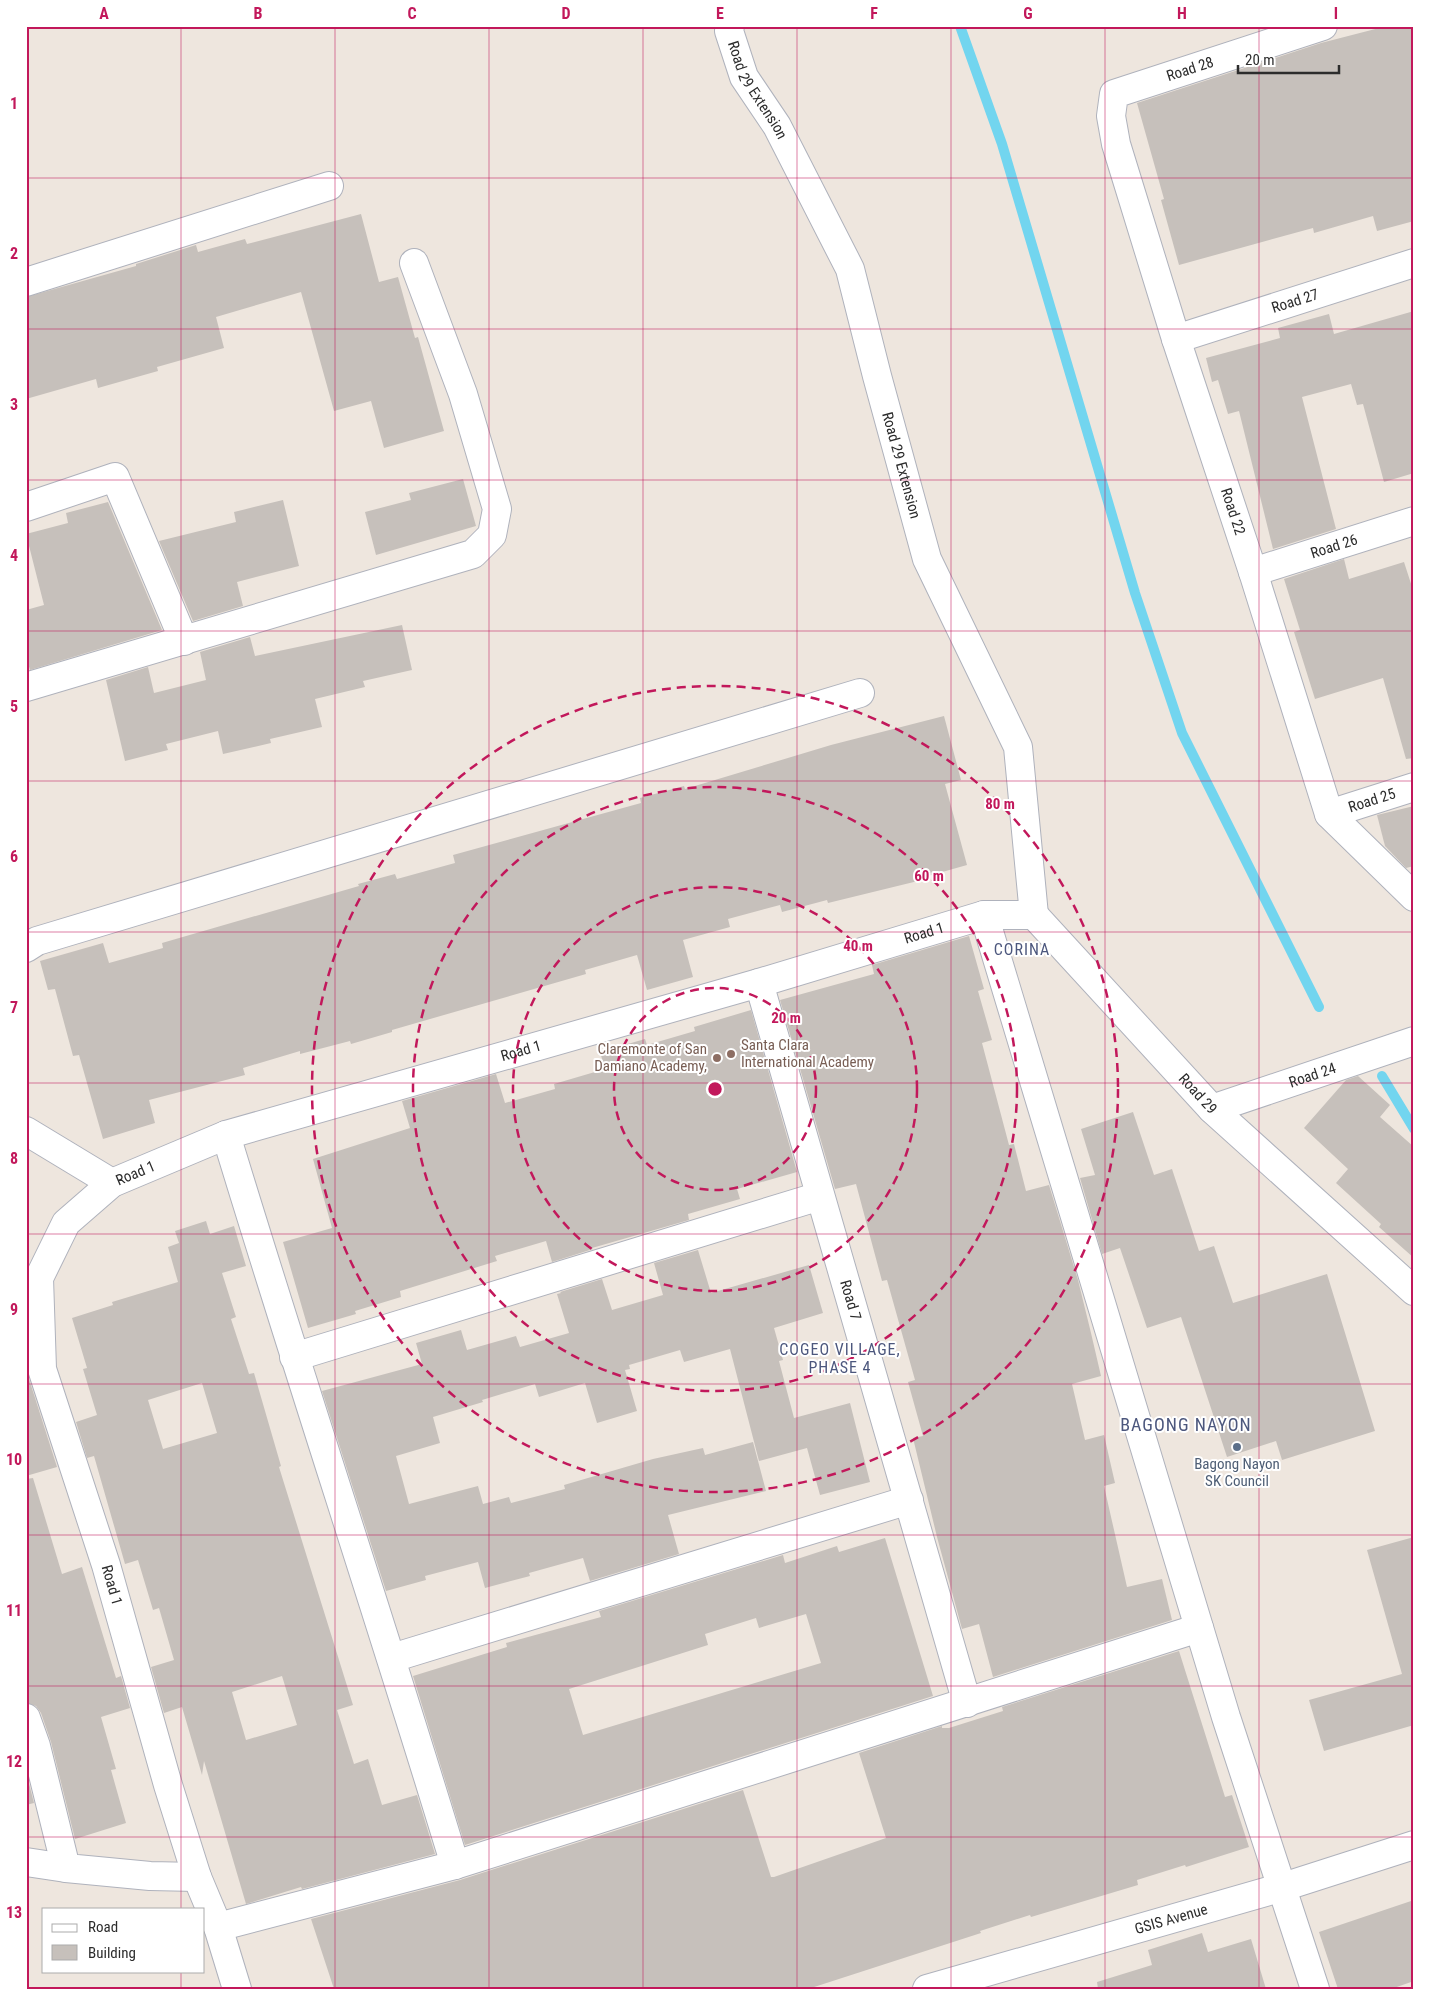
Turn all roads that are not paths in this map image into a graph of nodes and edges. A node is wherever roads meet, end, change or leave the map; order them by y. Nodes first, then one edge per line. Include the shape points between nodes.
1 (730, 26) edge
2 (1323, 26) edge
3 (1114, 94) joint
4 (329, 186) dead end
5 (414, 263) dead end
6 (1414, 263) edge
7 (26, 282) edge
8 (1176, 339) junction
9 (26, 507) edge
10 (1414, 521) edge
11 (1253, 572) junction
12 (184, 641) junction
13 (26, 688) edge
14 (860, 693) dead end
15 (1414, 787) edge
16 (1330, 814) junction
17 (1414, 897) edge
18 (984, 915) junction
19 (1034, 915) junction
20 (26, 948) edge
21 (759, 983) junction
22 (1414, 1041) edge
23 (1212, 1109) junction
24 (26, 1131) edge
25 (226, 1135) junction
26 (112, 1183) junction
27 (820, 1196) junction
28 (1414, 1291) edge
29 (294, 1358) junction
30 (909, 1500) junction
31 (1200, 1628) junction
32 (392, 1658) junction
33 (968, 1703) junction
34 (26, 1718) edge
35 (1414, 1845) edge
36 (26, 1862) edge
37 (455, 1865) junction
38 (66, 1868) junction
39 (197, 1877) junction
40 (1283, 1887) junction
41 (218, 1927) junction
42 (237, 1989) edge
43 (927, 1989) edge
44 (1315, 1989) edge

1 - 19 street, Road 29 Extension via 744,77 777,126 850,269 927,559 1018,746
2 - 3 street, Road 28
3 - 8 street, Road 22 via 1111,116 1116,144
4 - 7 street
5 - 12 street via 463,394 497,509 492,535 473,554
6 - 8 street, Road 27
8 - 11 street, Road 22
9 - 12 street via 115,477
10 - 11 street, Road 26
11 - 16 street, Road 22
12 - 13 street
14 - 20 street via 37,941
15 - 16 street, Road 25
16 - 17 street, Road 22
18 - 19 street
18 - 21 street, Road 1
18 - 31 street
19 - 23 street, Road 29
21 - 25 street, Road 1
21 - 27 street, Road 7
22 - 23 street, Road 24
23 - 28 street, Road 29
24 - 26 street
25 - 26 street, Road 1
25 - 29 street
26 - 39 street, Road 1 via 66,1223 39,1278 42,1369 106,1566
27 - 29 street
27 - 30 street, Road 7
29 - 32 street
30 - 32 street
30 - 33 street, Road 7
31 - 33 street
31 - 40 street
32 - 37 street
33 - 37 street
34 - 38 street
35 - 40 street, GSIS Avenue
36 - 38 street
37 - 41 street
38 - 39 street
39 - 41 street, Road 1
40 - 43 street, GSIS Avenue
40 - 44 street
41 - 42 street, Road 1

